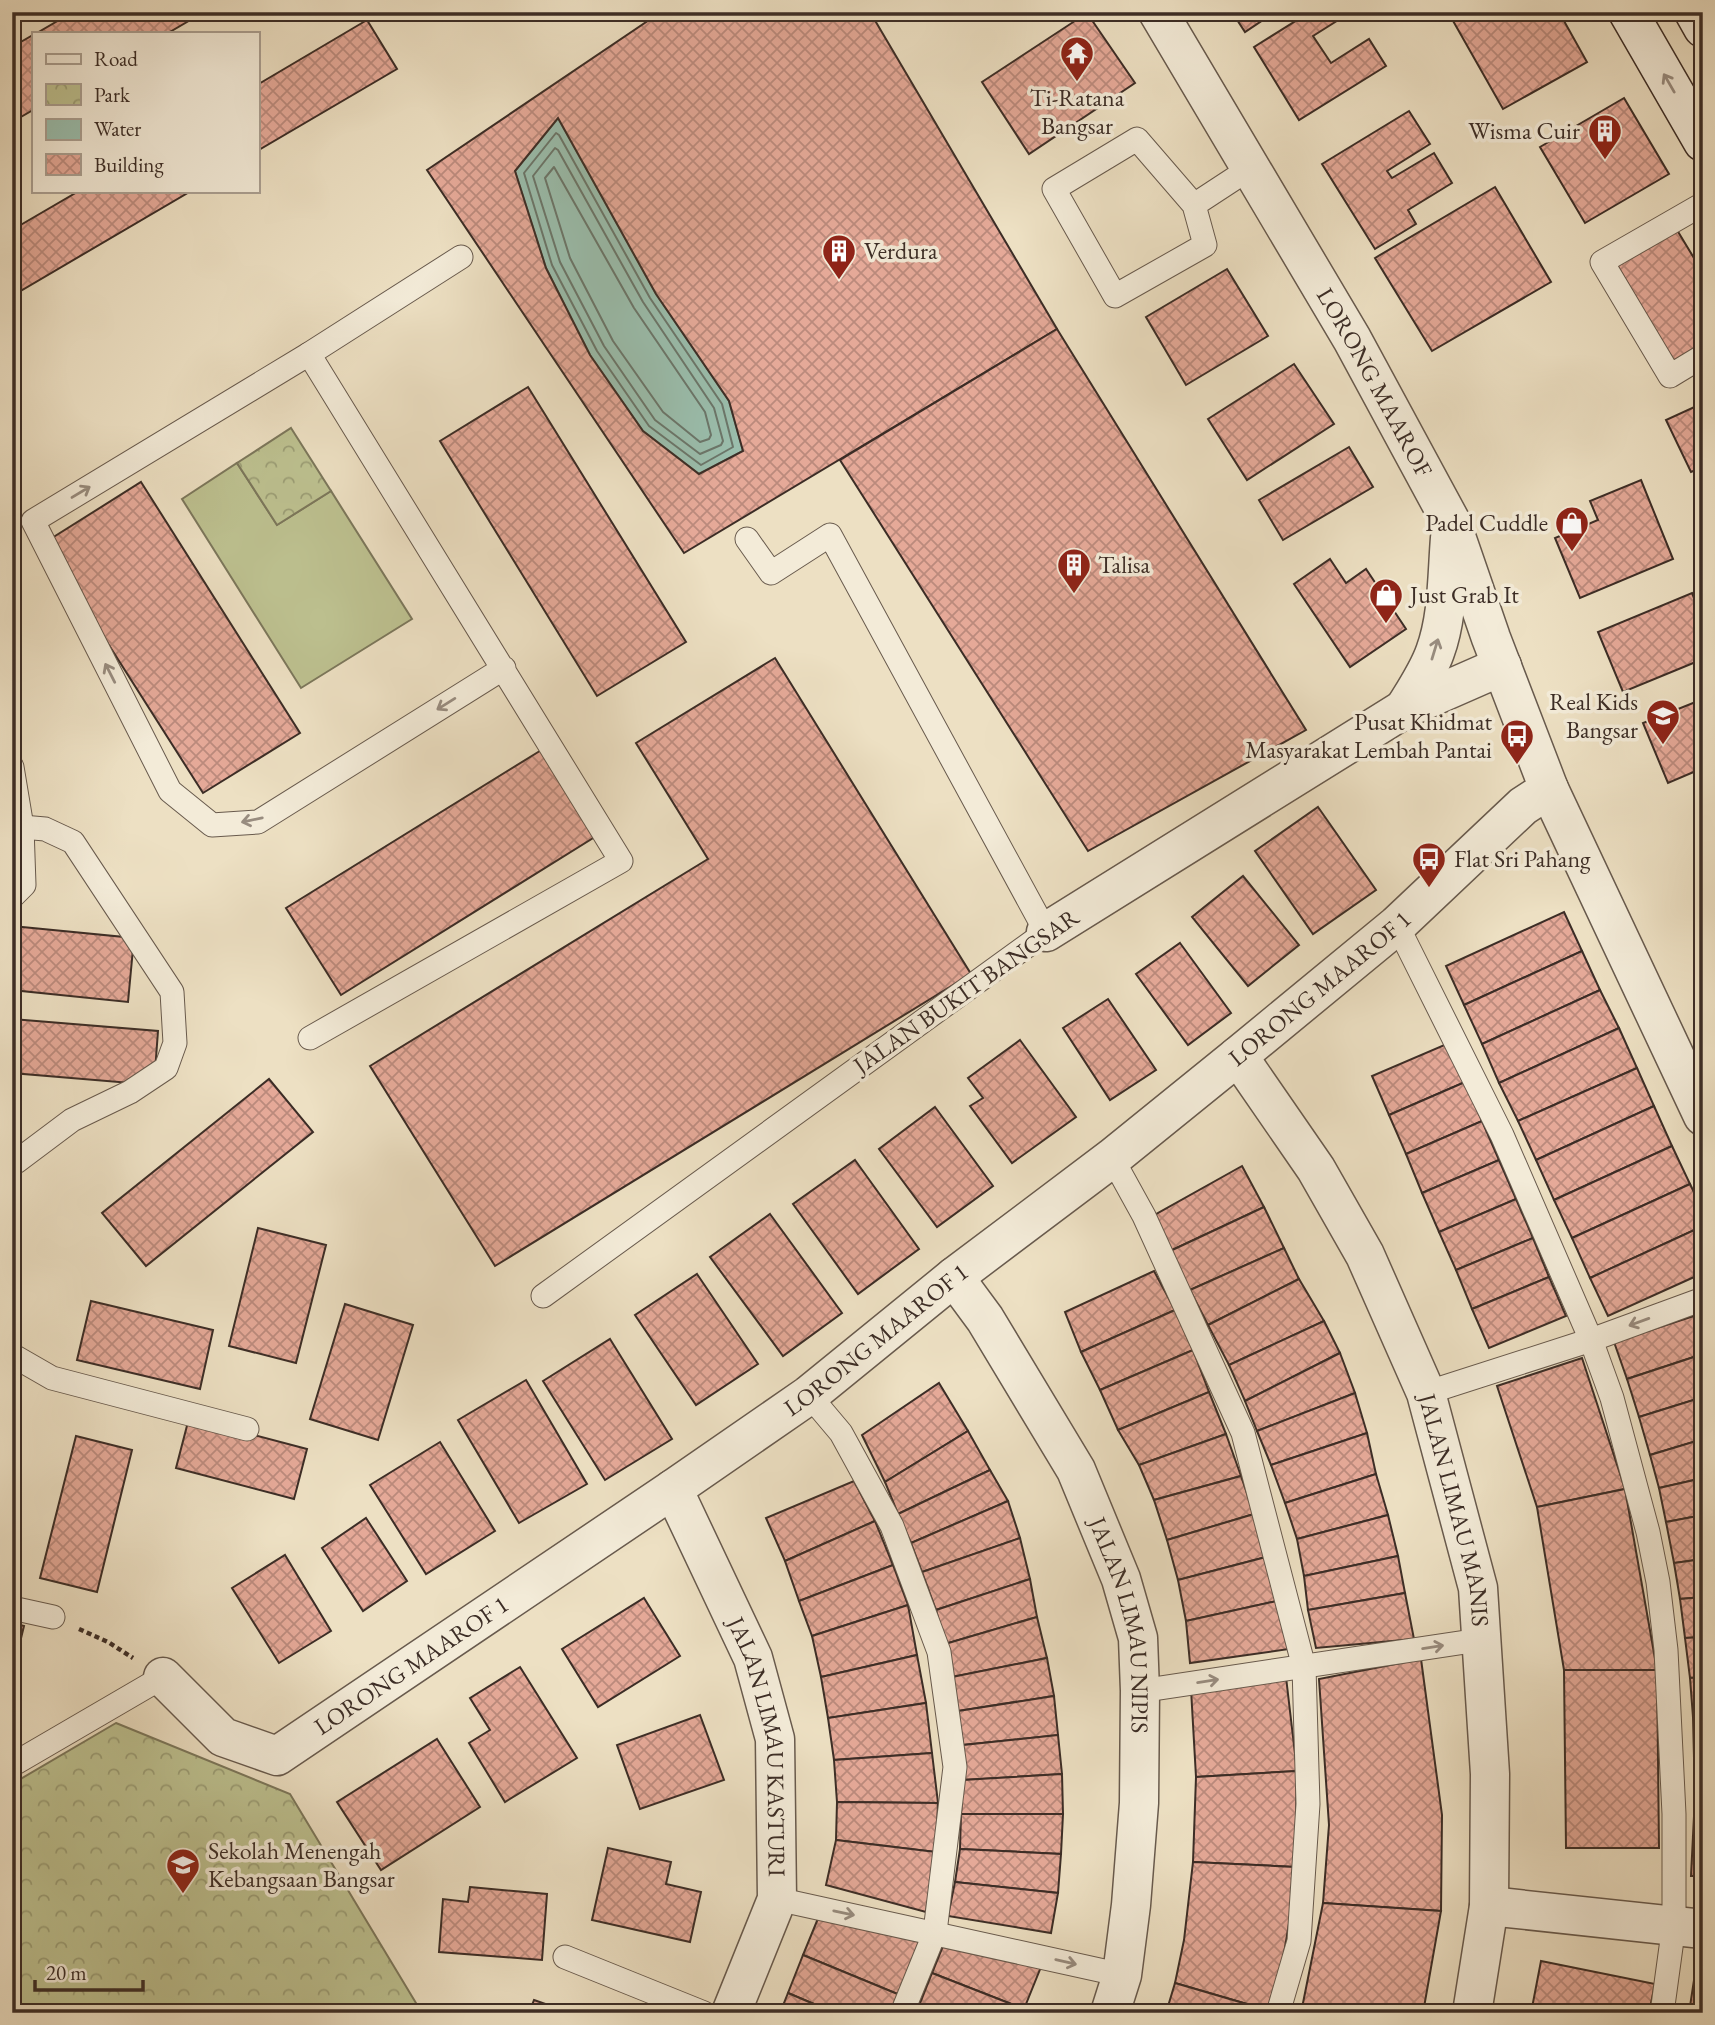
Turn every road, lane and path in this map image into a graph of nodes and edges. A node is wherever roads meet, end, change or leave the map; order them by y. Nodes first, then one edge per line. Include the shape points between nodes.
1 (1158, 12) edge
2 (1628, 12) edge
3 (1694, 12) edge
4 (1703, 28) edge
5 (1703, 142) edge
6 (1252, 167) junction
7 (1703, 204) edge
8 (1194, 205) junction
9 (461, 257) dead end
10 (309, 354) junction
11 (1703, 356) edge
12 (22, 517) edge
13 (1451, 522) junction
14 (747, 539) dead end
15 (1502, 666) junction
16 (504, 668) junction
17 (1404, 709) junction
18 (12, 767) edge
19 (1549, 789) junction
20 (22, 827) junction
21 (12, 897) edge
22 (1397, 925) junction
23 (1046, 932) junction
24 (310, 1038) dead end
25 (1238, 1056) junction
26 (1703, 1116) edge
27 (1112, 1158) junction
28 (12, 1160) edge
29 (954, 1277) junction
30 (544, 1296) dead end
31 (1703, 1299) edge
32 (1591, 1340) junction
33 (12, 1355) edge
34 (1426, 1393) junction
35 (809, 1395) junction
36 (247, 1429) dead end
37 (673, 1489) junction
38 (12, 1608) edge
39 (53, 1617) joint
40 (1479, 1640) junction
41 (1304, 1667) junction
42 (163, 1677) junction
43 (1140, 1691) junction
44 (12, 1765) edge
45 (777, 1899) junction
46 (1489, 1906) junction
47 (1688, 1927) edge
48 (935, 1932) junction
49 (565, 1957) dead end
50 (1122, 1975) junction
51 (704, 2013) edge
52 (731, 2013) edge
53 (902, 2013) edge
54 (1110, 2013) edge
55 (1278, 2013) edge
56 (1472, 2013) edge
57 (1662, 2013) edge

1 - 6 street, LORONG MAAROF
5 -> 2 street
3 - 4 street
6 - 8 lane
6 - 13 street, LORONG MAAROF
7 - 11 lane via 1602,262 1670,376
8 - 8 lane via 1137,139 1054,189 1115,296 1205,245
9 - 10 lane
12 -> 10 lane
10 - 16 lane
16 -> 12 lane via 258,822 212,825 170,791
13 - 15 street, LORONG MAAROF
17 -> 13 street, JALAN BUKIT BANGSAR via 1436,650 1446,601
14 - 23 lane via 771,573 830,535
15 - 17 street, JALAN BUKIT BANGSAR
15 - 19 street, LORONG MAAROF
16 - 24 lane via 621,861
17 - 23 street, JALAN BUKIT BANGSAR
18 - 20 lane
19 - 22 street, LORONG MAAROF 1 via 1523,806
19 - 26 street, LORONG MAAROF
20 - 21 lane via 24,885
20 - 28 lane via 45,829 74,842 172,992 175,1043 166,1068 130,1093 72,1120 16,1162
22 - 25 street, LORONG MAAROF 1
22 - 32 lane via 1503,1135
23 - 30 lane, JALAN BUKIT BANGSAR
25 - 27 street, LORONG MAAROF 1
25 - 34 street, JALAN LIMAU MANIS via 1316,1169 1365,1255
27 - 29 street, LORONG MAAROF 1
27 - 41 lane via 1144,1216 1243,1433
29 - 35 street, LORONG MAAROF 1
29 - 43 street, JALAN LIMAU NIPIS via 985,1319 1076,1470 1121,1578 1138,1638
31 -> 32 lane
32 - 34 lane
32 - 47 lane via 1632,1468 1658,1582 1674,1814
33 - 36 lane via 52,1378
34 - 40 street, JALAN LIMAU MANIS via 1478,1588
35 - 37 street, LORONG MAAROF 1
35 - 48 lane via 841,1433 892,1526 939,1652 955,1766
37 - 42 street, LORONG MAAROF 1 via 277,1756 223,1737
37 - 45 street, JALAN LIMAU KASTURI via 753,1658 775,1739
38 - 39 lane
39 - 42 path via 108,1642
41 -> 40 lane
40 - 46 street, JALAN LIMAU MANIS via 1490,1774
43 -> 41 lane
41 - 55 lane via 1308,1804 1300,1941
42 - 44 lane
43 - 50 street, JALAN LIMAU NIPIS via 1139,1803
45 -> 48 lane
45 - 52 street, JALAN LIMAU KASTURI
46 - 47 street
46 - 56 street, JALAN LIMAU MANIS
47 - 57 lane
48 -> 50 lane
48 - 53 lane
49 - 51 lane
50 - 54 street, JALAN LIMAU NIPIS

